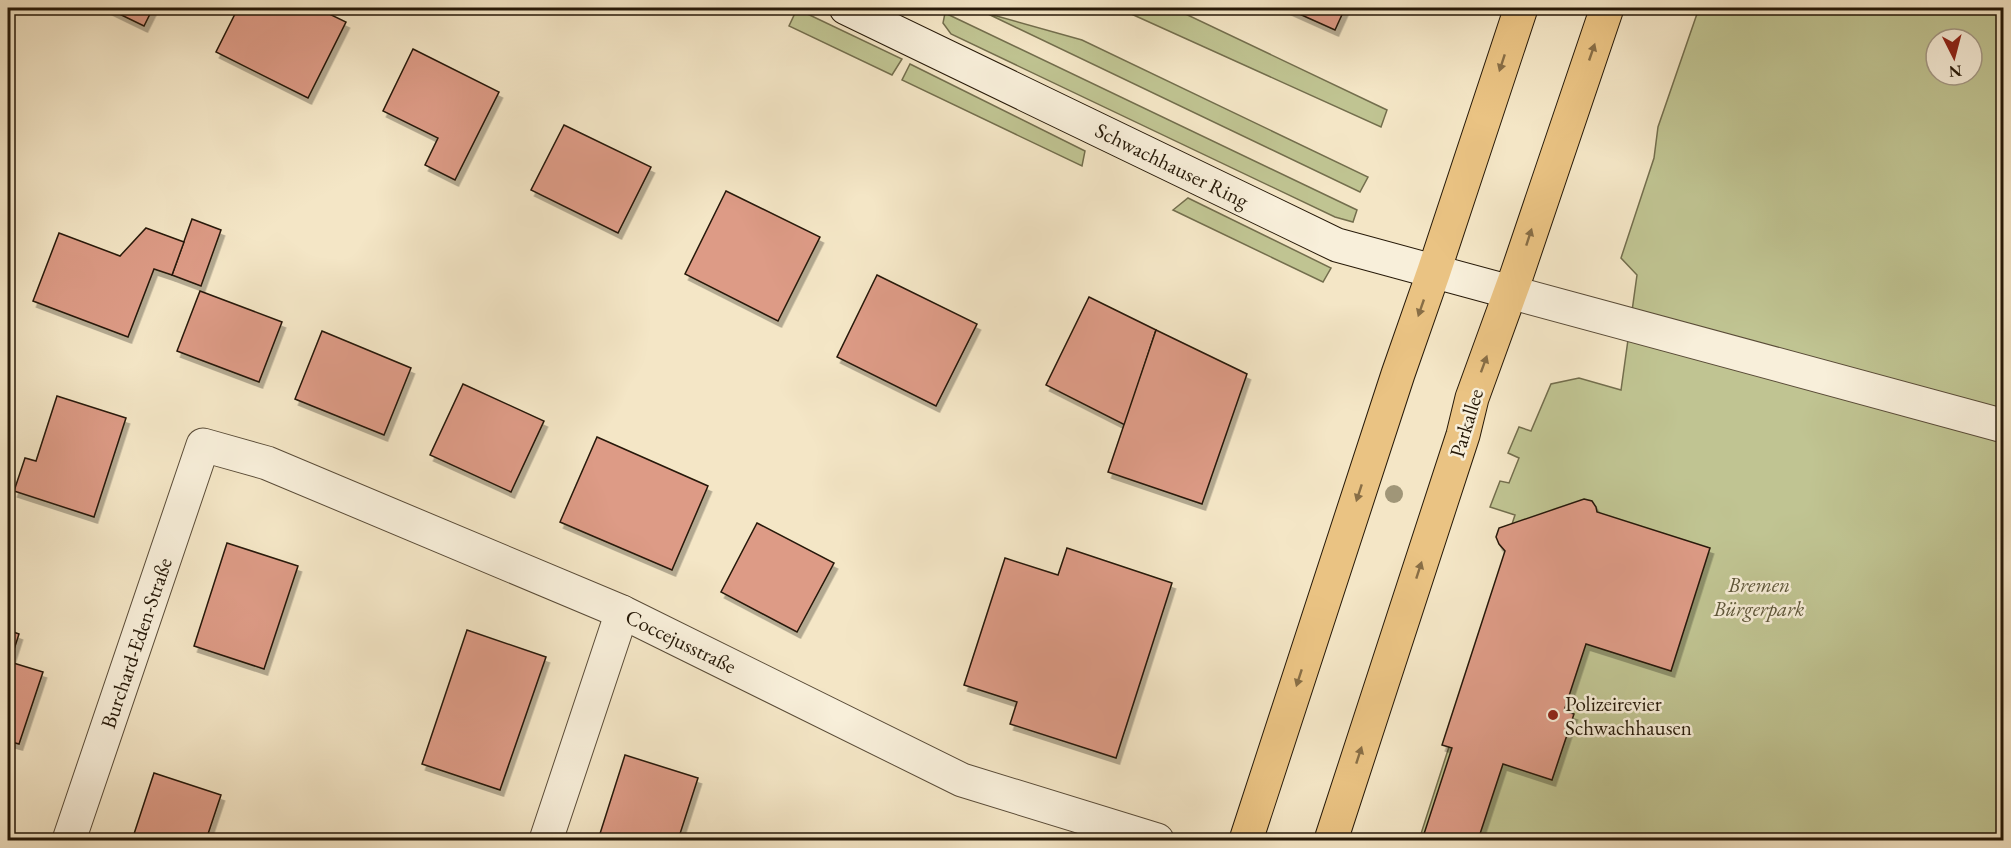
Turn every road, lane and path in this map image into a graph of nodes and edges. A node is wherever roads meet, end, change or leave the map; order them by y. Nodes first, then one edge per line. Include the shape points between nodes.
1 (846, 8) edge
2 (1521, 8) edge
3 (1607, 8) edge
4 (1434, 271) junction
5 (1510, 292) junction
6 (2004, 426) edge
7 (203, 445) joint
8 (622, 612) junction
9 (69, 840) edge
10 (546, 840) edge
11 (1157, 840) edge
12 (1246, 840) edge
13 (1331, 840) edge

1 - 4 street, Schwachhauser Ring via 1338,245
2 -> 4 main road
5 -> 3 main road, Parkallee
4 - 5 street, Schwachhauser Ring
4 -> 12 main road
5 - 6 street, Schwachhauser Ring
13 -> 5 main road, Parkallee via 1472,398
7 - 8 street, Coccejusstraße via 267,463
7 - 9 street, Burchard-Eden-Straße
8 - 10 street
8 - 11 street, Coccejusstraße via 962,780

